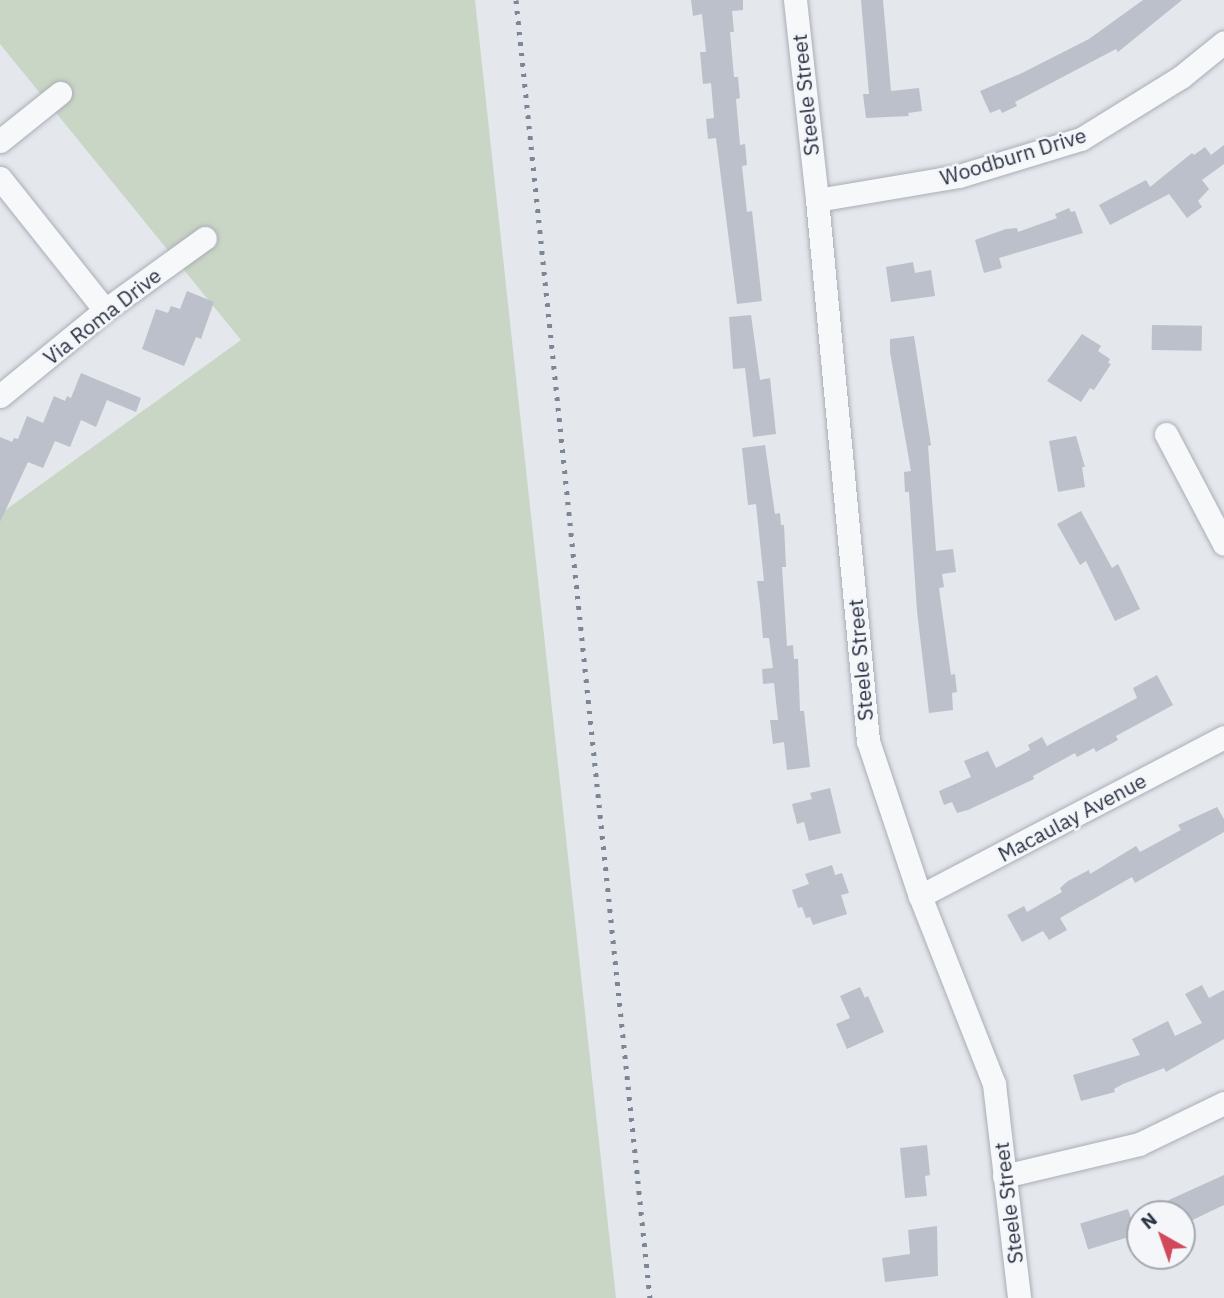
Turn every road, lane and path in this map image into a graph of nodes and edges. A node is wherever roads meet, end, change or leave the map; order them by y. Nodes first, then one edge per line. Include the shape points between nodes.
1 (795, 0) edge
2 (1224, 42) edge
3 (60, 93) dead end
4 (0, 141) edge
5 (0, 178) edge
6 (817, 200) junction
7 (205, 238) dead end
8 (105, 310) junction
9 (0, 396) edge
10 (1166, 434) dead end
11 (1224, 544) edge
12 (1224, 737) edge
13 (920, 896) junction
14 (1224, 1103) edge
15 (1004, 1176) junction
16 (1019, 1298) edge

1 - 6 street, Steele Street
2 - 6 street, Woodburn Drive via 1181,77 1081,139 959,177
3 - 4 street
5 - 8 street
6 - 13 street, Steele Street via 868,741
7 - 8 street, Via Roma Drive
8 - 9 street, Via Roma Drive
10 - 11 street
12 - 13 street, Macaulay Avenue
13 - 15 street, Steele Street via 994,1084
14 - 15 street via 1139,1144
15 - 16 street, Steele Street

